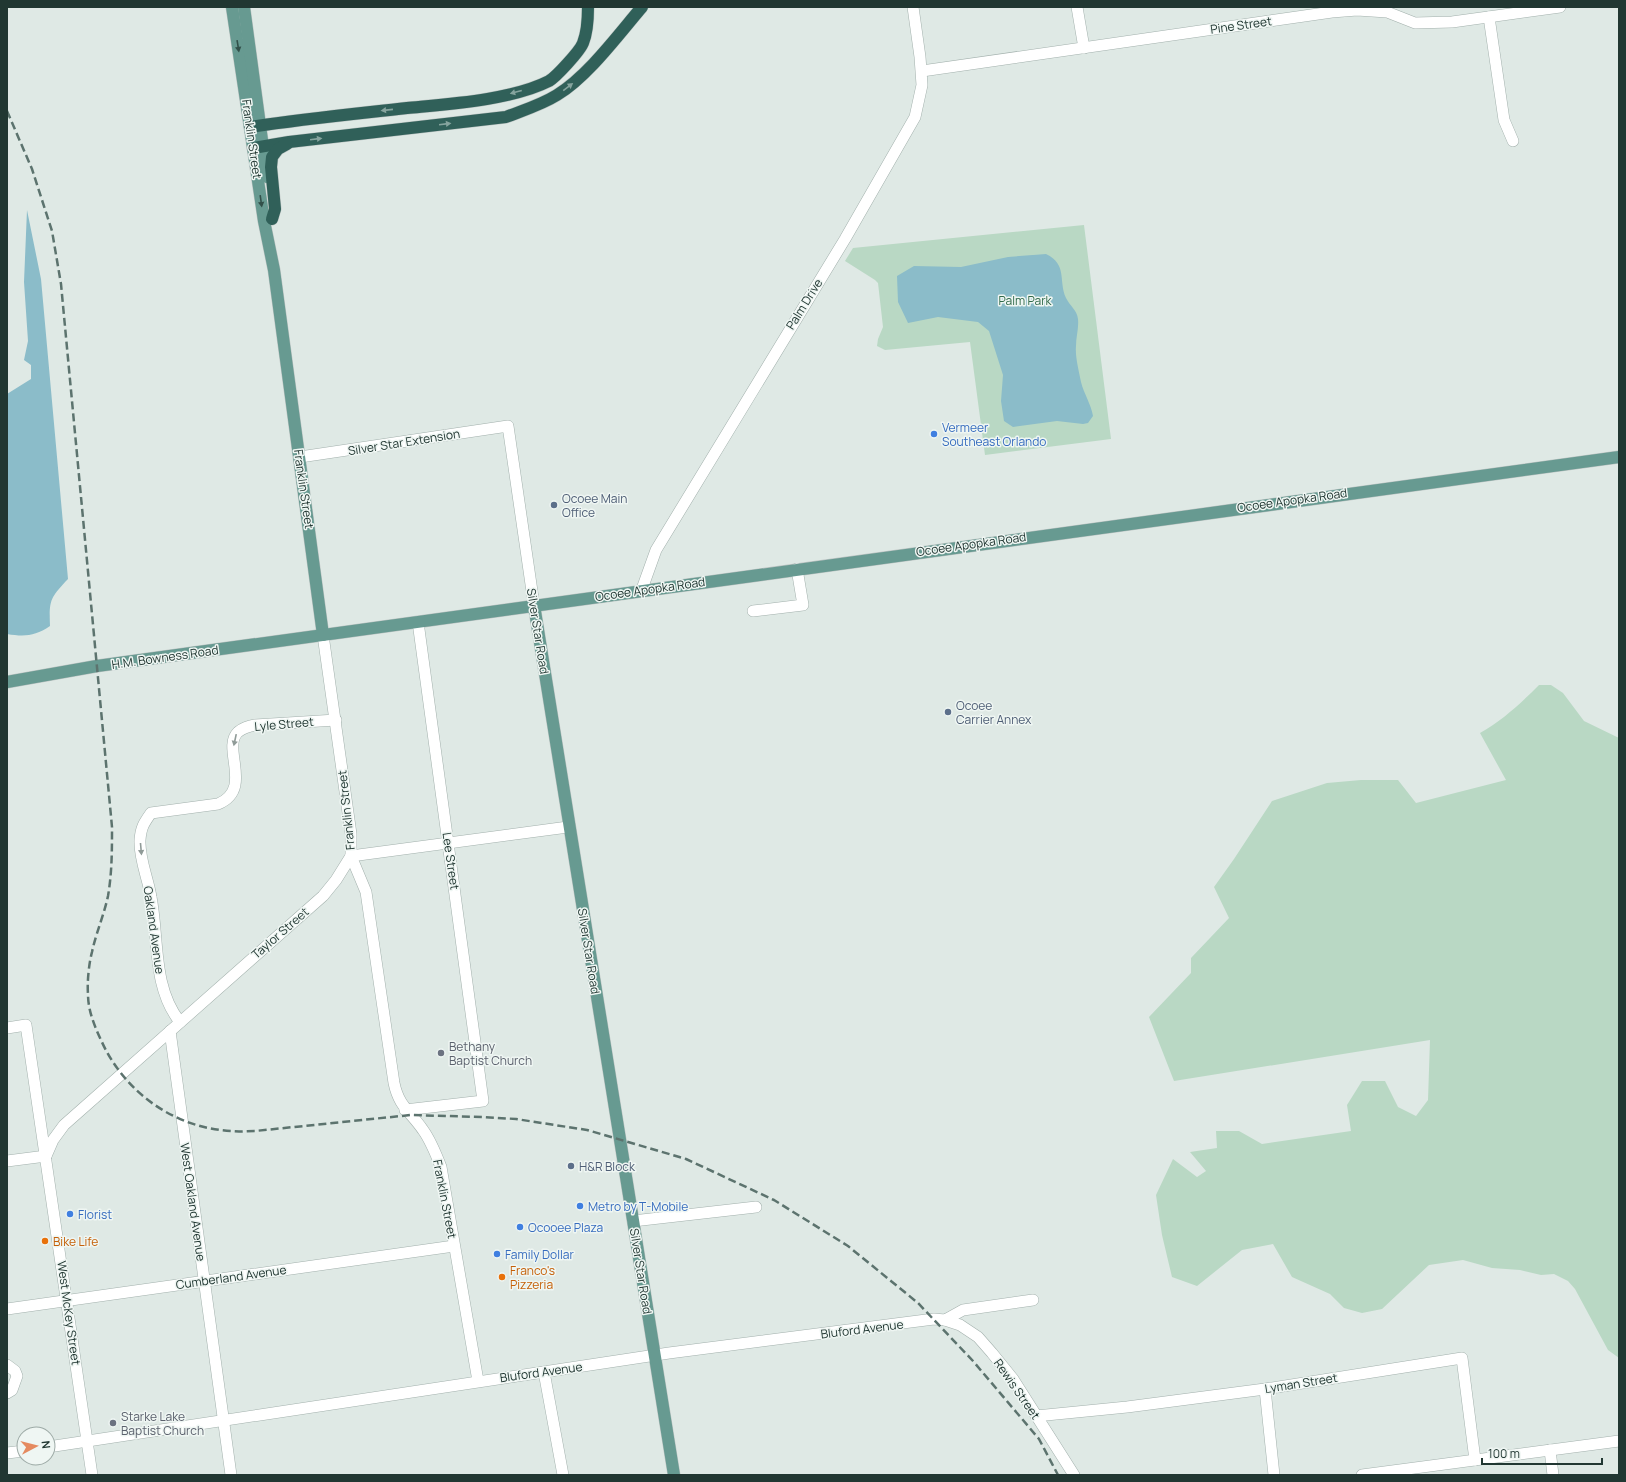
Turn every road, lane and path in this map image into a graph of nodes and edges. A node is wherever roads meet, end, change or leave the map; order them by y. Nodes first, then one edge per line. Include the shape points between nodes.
1 (232, 7) edge
2 (244, 7) edge
3 (588, 7) edge
4 (642, 7) edge
5 (913, 7) edge
6 (1077, 7) edge
7 (1560, 7) edge
8 (1489, 17) junction
9 (1084, 48) junction
10 (922, 71) junction
11 (256, 126) junction
12 (1513, 141) dead end
13 (289, 142) junction
14 (258, 147) junction
15 (272, 219) junction
16 (274, 270) junction
17 (508, 426) joint
18 (300, 457) junction
19 (1619, 457) edge
20 (797, 569) junction
21 (642, 590) junction
22 (534, 605) junction
23 (753, 611) dead end
24 (418, 622) junction
25 (323, 635) junction
26 (7, 682) edge
27 (336, 720) junction
28 (151, 813) joint
29 (568, 827) junction
30 (448, 842) junction
31 (351, 856) junction
32 (180, 1022) junction
33 (7, 1028) edge
34 (170, 1031) junction
35 (405, 1110) junction
36 (46, 1159) junction
37 (7, 1161) edge
38 (756, 1207) dead end
39 (633, 1221) junction
40 (454, 1246) junction
41 (204, 1281) junction
42 (1033, 1300) dead end
43 (67, 1301) junction
44 (7, 1309) edge
45 (945, 1320) junction
46 (655, 1356) junction
47 (7, 1365) edge
48 (544, 1372) junction
49 (478, 1382) junction
50 (1265, 1389) junction
51 (7, 1393) edge
52 (1036, 1416) junction
53 (224, 1421) junction
54 (88, 1441) junction
55 (1619, 1441) edge
56 (56, 1446) edge
57 (1550, 1450) junction
58 (1475, 1460) junction
59 (92, 1475) edge
60 (231, 1475) edge
61 (563, 1475) edge
62 (674, 1475) edge
63 (1074, 1475) edge
64 (1274, 1475) edge
65 (1362, 1475) edge
66 (1553, 1475) edge

1 -> 11 main road, Franklin Street
2 - 11 main road, Franklin Street
3 -> 11 highway via 583,44 550,80 528,89 444,104
13 -> 4 highway via 506,116 534,107 558,95 580,78
5 - 10 street, Palm Drive
6 - 9 street
7 - 8 street, Pine Street
8 - 9 street, Pine Street via 1416,23 1387,12 1357,10
8 - 12 street via 1504,120
9 - 10 street, Pine Street
10 - 21 street, Palm Drive via 922,85 915,117 906,134 656,550
11 - 14 main road, Franklin Street
13 - 14 highway
13 - 15 highway via 278,149 272,157 275,209
14 - 15 main road, Franklin Street
14 -> 16 main road, Franklin Street via 264,221
15 - 16 main road, Franklin Street
16 - 18 main road, Franklin Street
17 - 18 street, Silver Star Extension
17 - 22 street, Silver Star Road
18 - 25 main road, Franklin Street
19 - 20 main road, Ocoee Apopka Road
20 - 21 main road, Ocoee Apopka Road
20 - 23 street via 803,605
21 - 22 main road, Ocoee Apopka Road
22 - 24 main road, Ocoee Apopka Road
22 - 29 main road, Silver Star Road
24 - 25 main road, Ocoee Apopka Road
24 - 30 street, Lee Street
25 - 26 main road, H.M. Bowness Road via 97,666
25 - 27 street, Franklin Street
27 -> 28 street, Lyle Street via 255,725 245,728 237,733 234,740 236,783 232,795 218,804
27 - 31 street, Franklin Street via 351,834
28 -> 32 street, Oakland Avenue via 142,824 142,859 151,896 160,979 166,999
29 - 30 street
29 - 39 main road, Silver Star Road
30 - 31 street
30 - 35 street, Lee Street via 483,1101
31 - 32 street, Taylor Street via 323,896
31 - 35 street, Franklin Street via 366,892 396,1094
32 - 34 street, Taylor Street
33 - 36 street, West McKey Street via 26,1025
34 - 36 street, Taylor Street via 64,1125 53,1140
34 - 41 street, West Oakland Avenue
35 - 40 street, Franklin Street via 423,1129 435,1151
36 - 37 street
36 - 43 street, West McKey Street
38 - 39 street
39 - 46 main road, Silver Star Road
40 - 41 street, Cumberland Avenue
40 - 49 street, Franklin Street
41 - 43 street, Cumberland Avenue
41 - 53 street, West Oakland Avenue
42 - 45 street, Bluford Avenue via 963,1310
43 - 44 street, Cumberland Avenue
43 - 54 street, West McKey Street
45 - 46 street, Bluford Avenue via 934,1319
45 - 52 street, Rewis Street via 960,1325 978,1337 1013,1379
46 - 48 street, Bluford Avenue
46 - 62 main road, Silver Star Road
47 - 51 street via 17,1376 12,1390
48 - 49 street, Bluford Avenue
48 - 61 street
49 - 53 street, Bluford Avenue
50 - 52 street, Lyman Street
50 - 58 street, Lyman Street via 1462,1358
50 - 64 street
52 - 63 street, Rewis Street
53 - 54 street, Bluford Avenue
53 - 60 street, West Oakland Avenue
54 - 56 street, Bluford Avenue
54 - 59 street, West McKey Street
55 - 57 street
57 - 58 street
57 - 66 street
58 - 65 street

